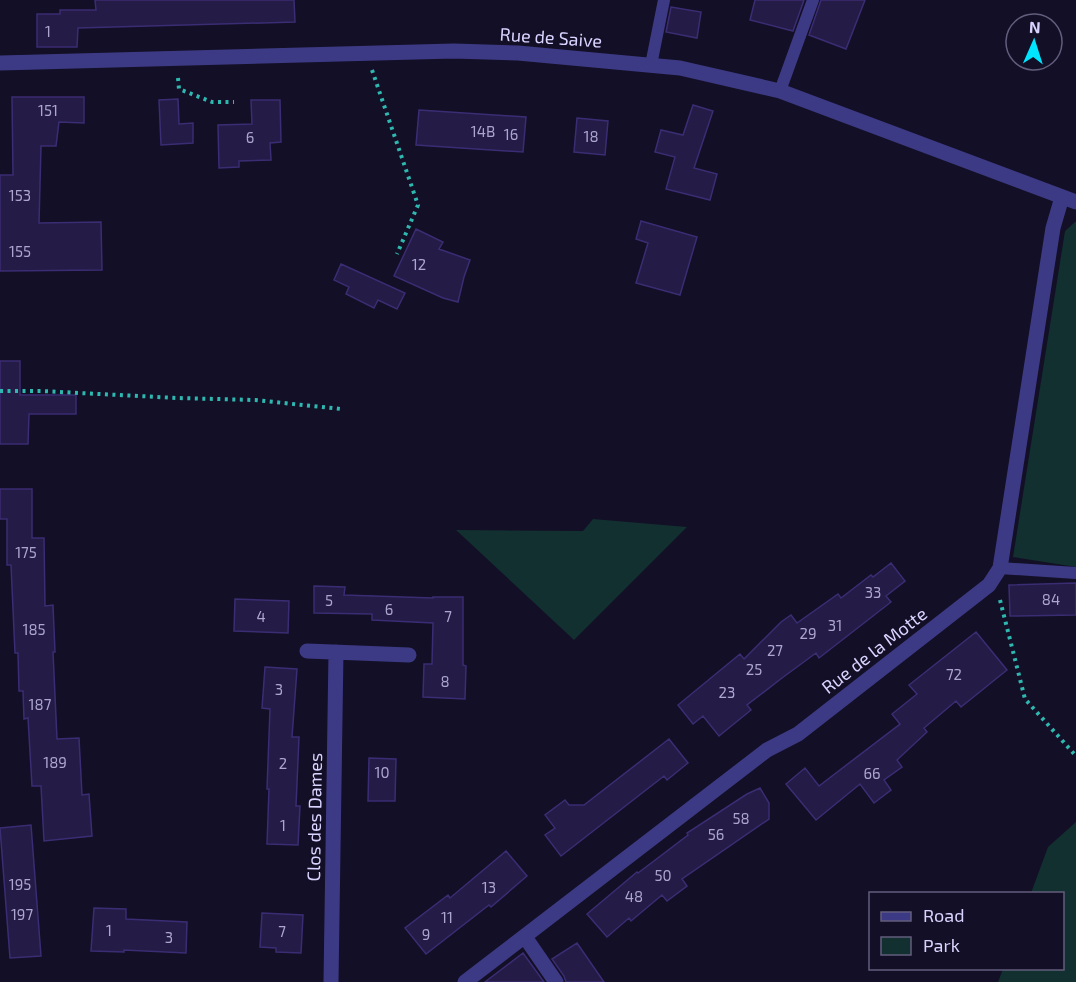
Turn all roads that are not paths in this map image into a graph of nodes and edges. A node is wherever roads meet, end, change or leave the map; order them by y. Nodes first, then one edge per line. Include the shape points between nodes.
1 (664, 0) edge
2 (813, 0) edge
3 (0, 63) edge
4 (651, 65) junction
5 (780, 92) junction
6 (1069, 199) edge
7 (1000, 568) junction
8 (1076, 573) edge
9 (307, 651) dead end
10 (336, 652) junction
11 (409, 655) dead end
12 (525, 937) junction
13 (331, 982) edge
14 (465, 982) edge
15 (556, 982) edge

1 - 4 lane
2 - 5 lane
3 - 4 street, Rue de Saive via 454,51
4 - 5 street, Rue de Saive via 680,68
5 - 6 street, Rue de Saive
6 - 7 street, Rue de la Motte via 1053,228
7 - 8 lane
7 - 12 street, Rue de la Motte via 989,585 798,734 767,750
9 - 10 street
10 - 11 street
10 - 13 street, Clos des Dames
12 - 14 street, Rue de la Motte
12 - 15 street

